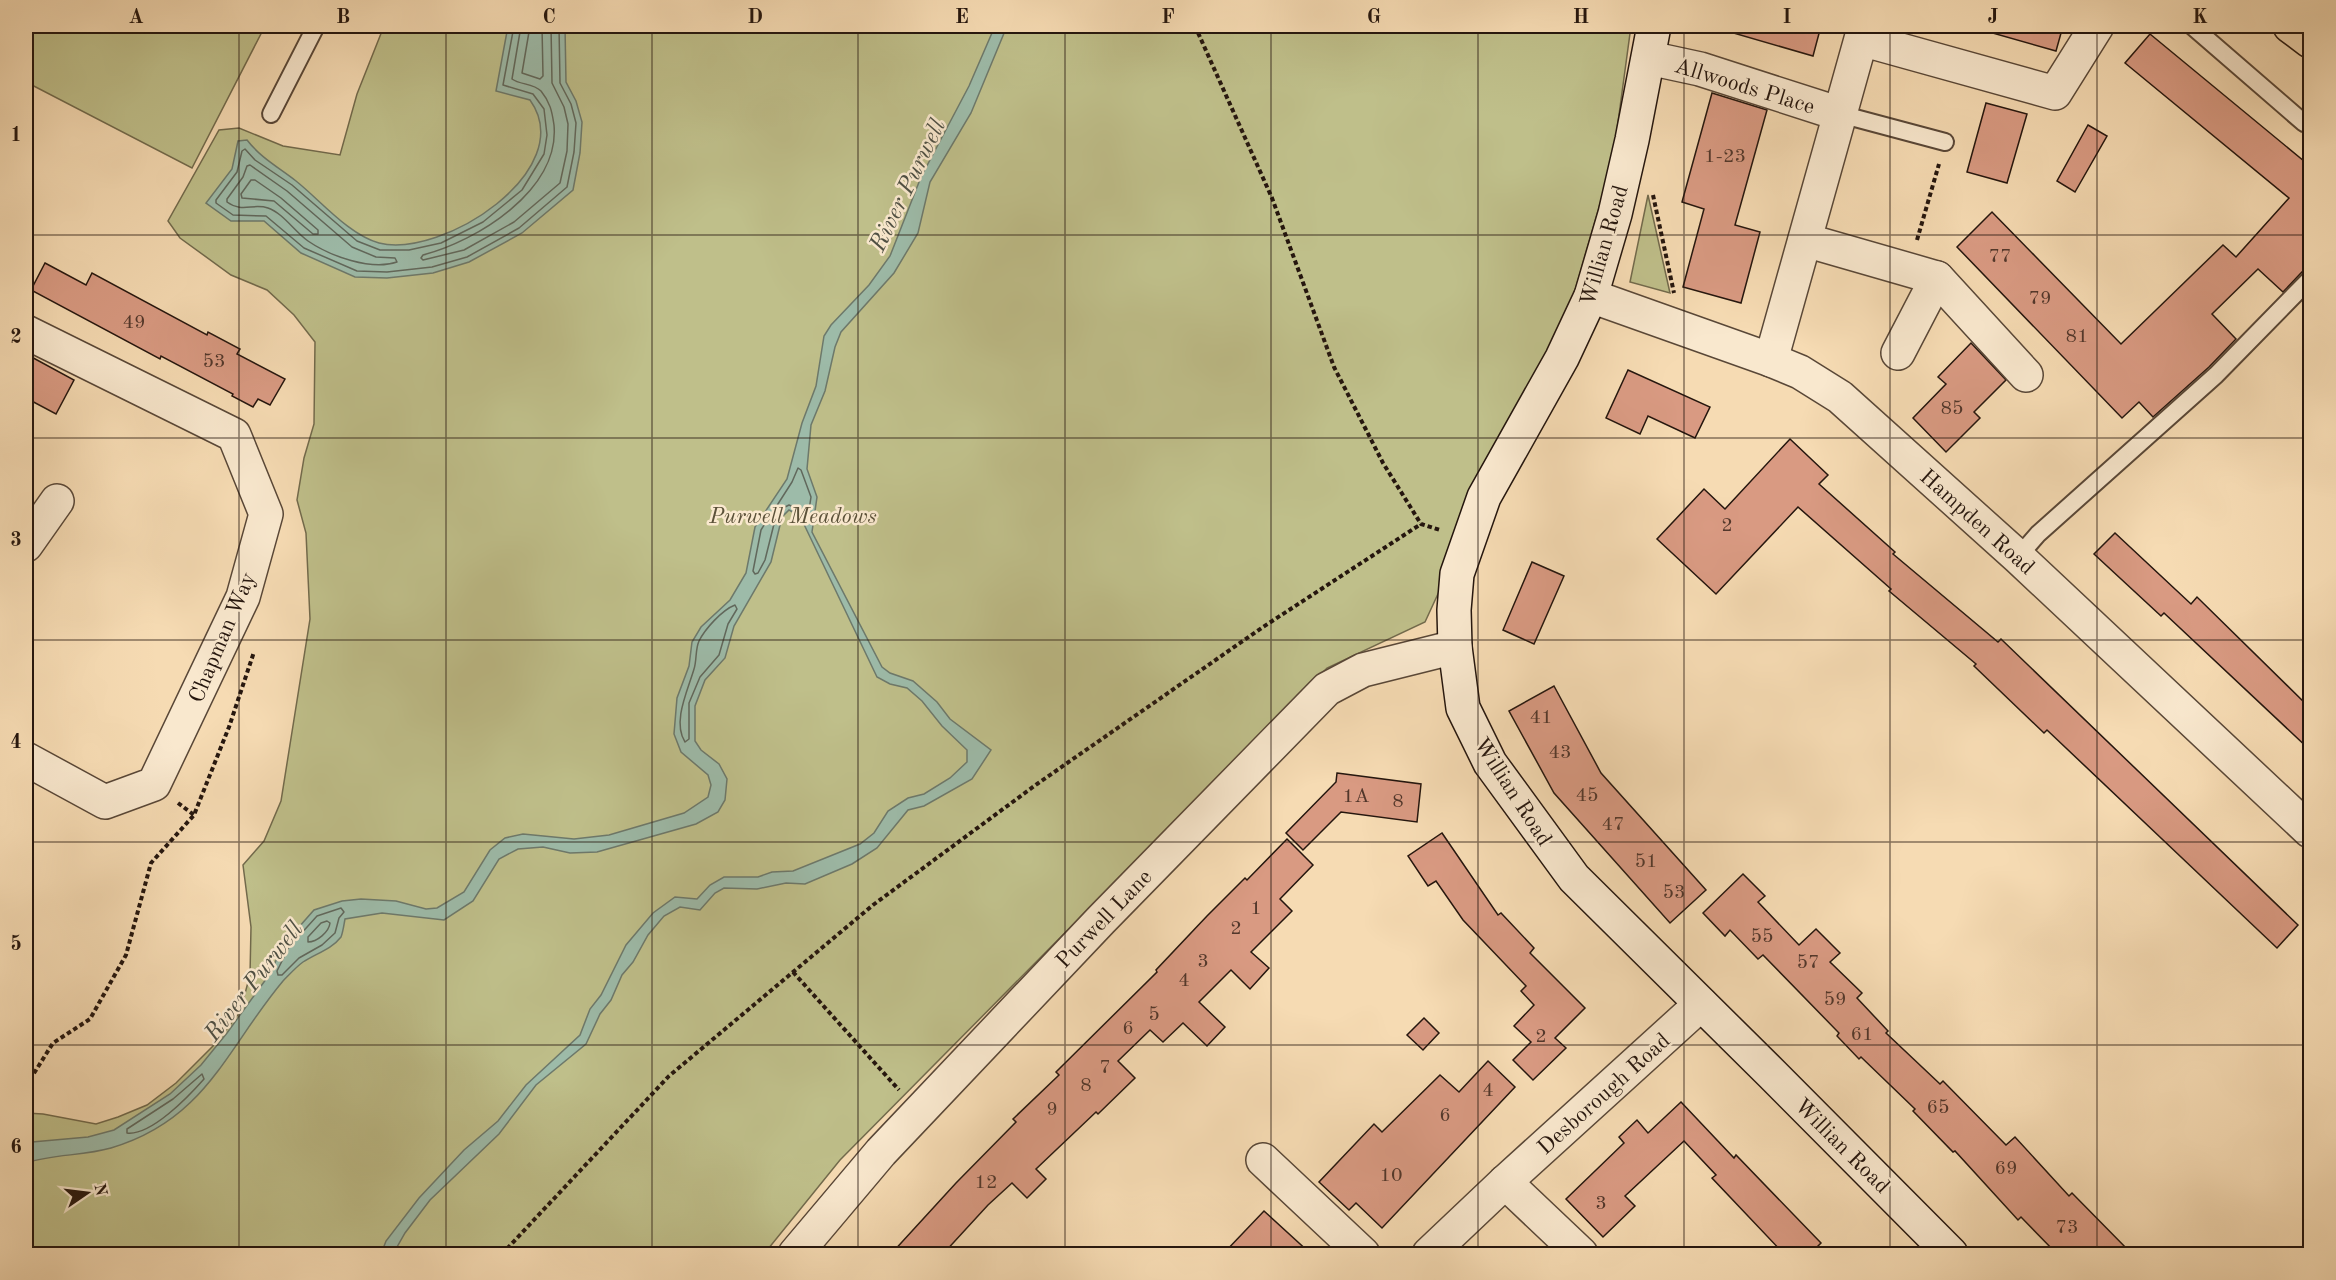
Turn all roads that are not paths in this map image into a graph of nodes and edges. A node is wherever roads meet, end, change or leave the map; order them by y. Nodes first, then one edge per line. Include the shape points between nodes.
1 (316, 26) edge
2 (1654, 26) edge
3 (2097, 26) edge
4 (2192, 26) edge
5 (1862, 32) edge
6 (1649, 58) junction
7 (271, 114) dead end
8 (1840, 114) junction
9 (2308, 123) edge
10 (1945, 142) road end
11 (1805, 240) junction
12 (1923, 274) junction
13 (2310, 279) edge
14 (1592, 296) junction
15 (26, 332) edge
16 (1898, 353) dead end
17 (1771, 360) junction
18 (2026, 375) dead end
19 (57, 501) dead end
20 (26, 545) edge
21 (2018, 557) junction
22 (1455, 647) junction
23 (26, 759) edge
24 (2310, 831) edge
25 (1701, 1004) junction
26 (1263, 1160) dead end
27 (1505, 1182) junction
28 (795, 1254) edge
29 (1364, 1254) edge
30 (1430, 1254) edge
31 (1581, 1254) edge
32 (1951, 1254) edge

1 - 7 lane
2 - 6 street, Willian Road
3 - 5 street, Allwoods Place via 2055,93
4 - 9 lane
5 - 8 street, Allwoods Place
6 - 8 street, Allwoods Place via 1700,69
6 - 14 street, Willian Road via 1615,214
8 - 10 lane
8 - 11 street, Allwoods Place
11 - 12 street
11 - 17 street, Allwoods Place
12 - 16 street
12 - 18 street
13 - 21 lane via 2216,375 2038,534
14 - 17 street, Hampden Road
14 - 22 street, Willian Road via 1484,497 1457,574
15 - 23 street, Chapman Way via 234,435 266,514 243,597 154,784 105,802
17 - 21 street, Hampden Road via 1800,372 1840,397
19 - 20 street
21 - 24 street, Hampden Road
22 - 25 street, Willian Road via 1463,708 1490,763 1574,878
22 - 28 street, Purwell Lane via 1363,670 1327,689 919,1111
25 - 27 street, Desborough Road
25 - 32 street, Willian Road
26 - 29 street
27 - 30 street, Desborough Road
27 - 31 street

